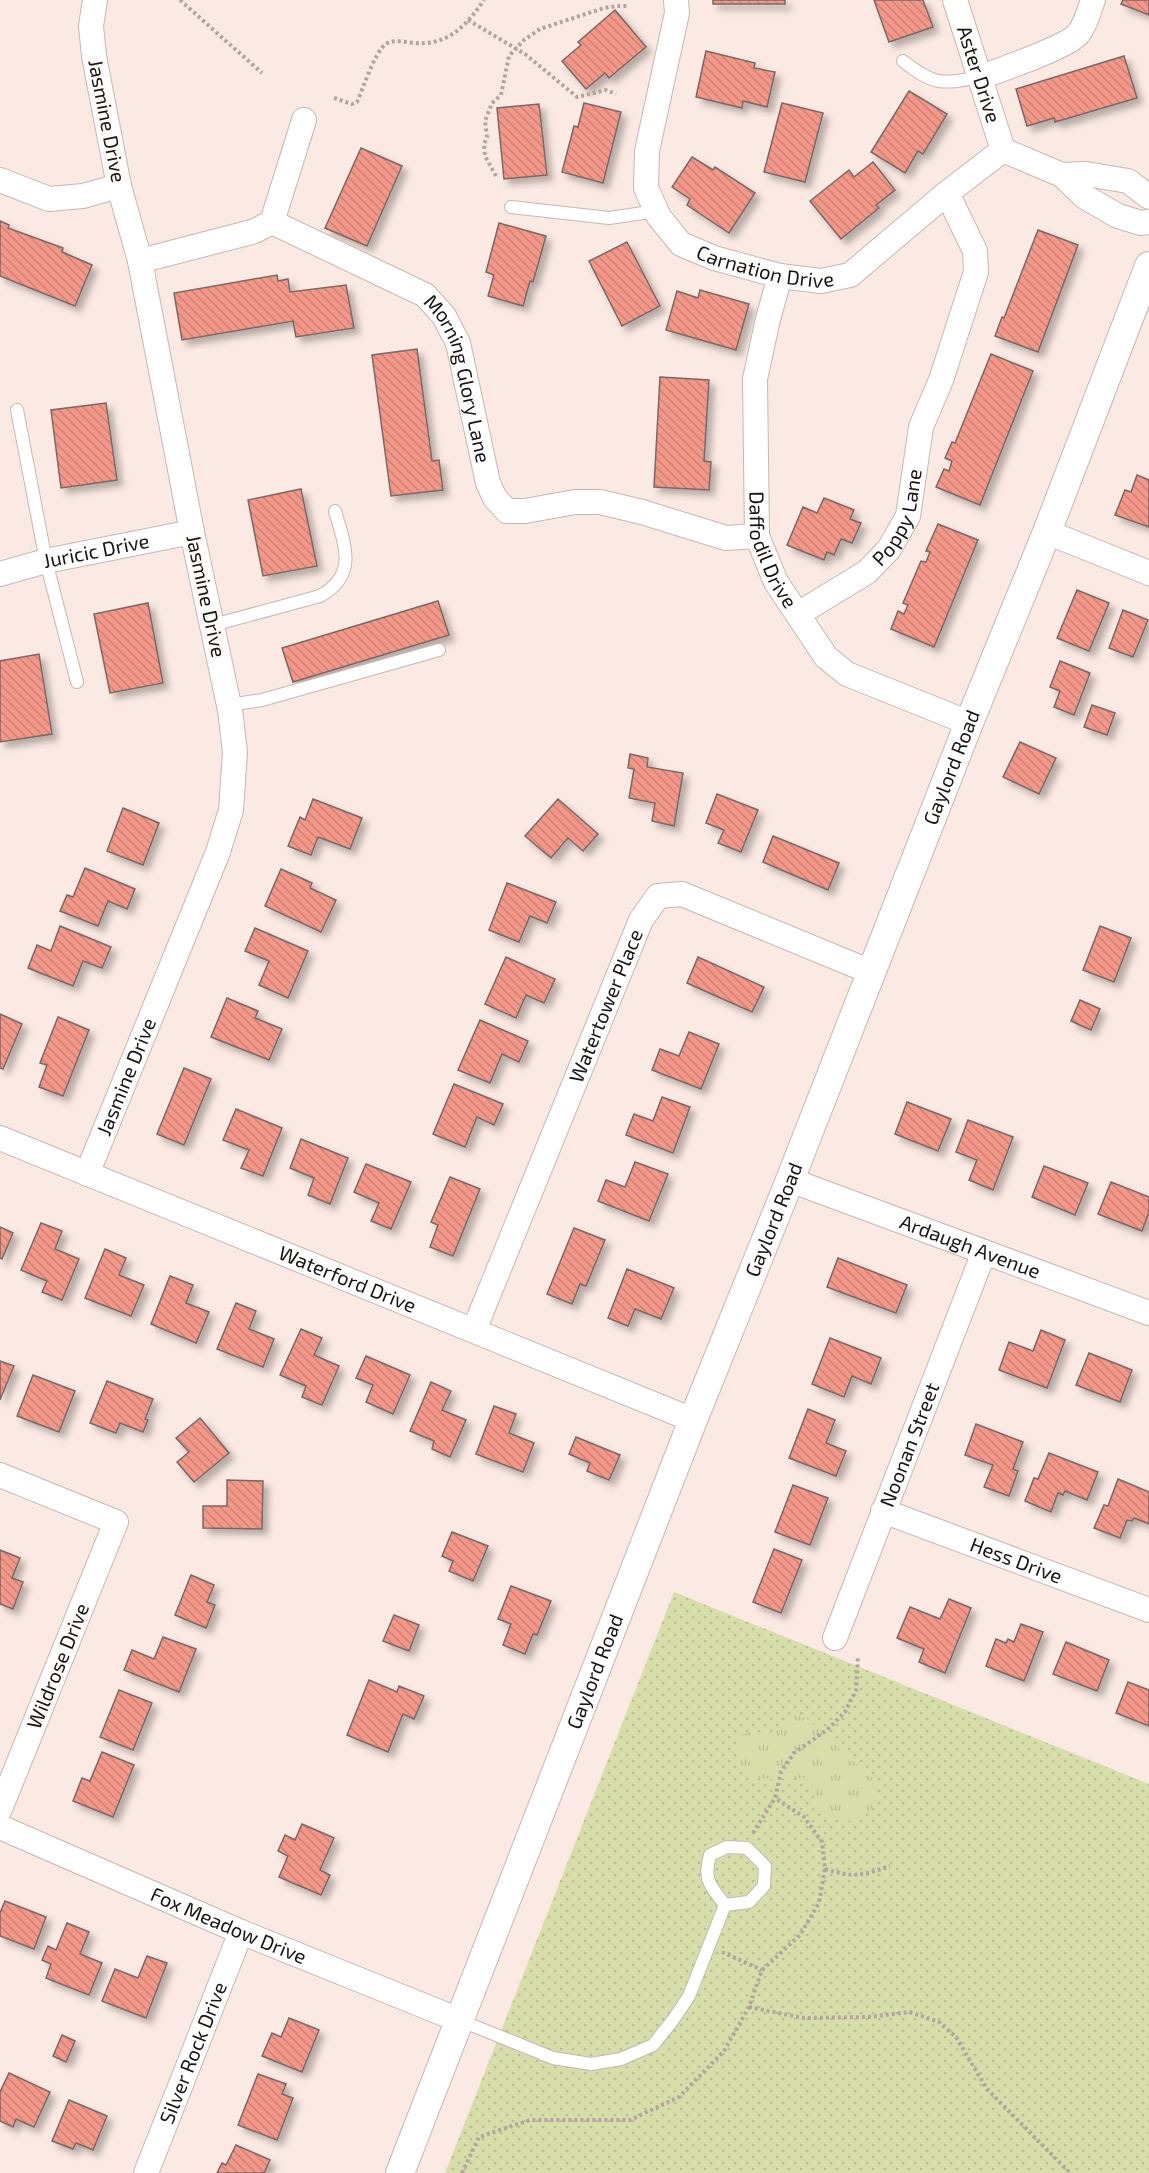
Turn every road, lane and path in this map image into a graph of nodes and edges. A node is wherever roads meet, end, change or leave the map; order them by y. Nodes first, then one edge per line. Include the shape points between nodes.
1 (95, 0) edge
2 (180, 0) edge
3 (484, 0) edge
4 (676, 0) edge
5 (956, 0) edge
6 (1093, 0) edge
7 (629, 6) dead end
8 (468, 20) junction
9 (516, 48) junction
10 (903, 61) dead end
11 (262, 73) dead end
12 (981, 77) junction
13 (616, 94) dead end
14 (334, 98) dead end
15 (304, 120) dead end
16 (1003, 150) junction
17 (1062, 175) junction
18 (496, 176) dead end
19 (0, 180) edge
20 (118, 186) junction
21 (947, 193) junction
22 (1149, 197) edge
23 (511, 207) dead end
24 (657, 211) junction
25 (272, 222) junction
26 (1149, 222) edge
27 (140, 261) junction
28 (1149, 267) edge
29 (780, 276) junction
30 (17, 410) dead end
31 (335, 511) dead end
32 (192, 532) junction
33 (1047, 532) junction
34 (757, 536) junction
35 (46, 561) junction
36 (1149, 573) edge
37 (0, 574) edge
38 (798, 614) junction
39 (213, 625) junction
40 (439, 650) dead end
41 (77, 682) dead end
42 (229, 705) junction
43 (969, 723) junction
44 (871, 972) junction
45 (0, 1138) edge
46 (87, 1174) junction
47 (790, 1180) junction
48 (984, 1252) junction
49 (1149, 1313) edge
50 (474, 1330) junction
51 (693, 1420) junction
52 (0, 1475) edge
53 (883, 1511) junction
54 (1149, 1610) edge
55 (835, 1638) dead end
56 (858, 1657) dead end
57 (0, 1809) edge
58 (0, 1827) edge
59 (747, 1848) junction
60 (890, 1866) dead end
61 (825, 1869) dead end
62 (725, 1905) junction
63 (241, 1932) junction
64 (710, 1947) junction
65 (762, 1970) dead end
66 (749, 2007) dead end
67 (459, 2020) junction
68 (146, 2173) edge
69 (400, 2173) edge
70 (1070, 2173) edge

1 - 20 street, Jasmine Drive via 91,26 94,56
2 - 11 path
3 - 8 path
4 - 24 street, Carnation Drive via 677,13 647,151 646,188
5 - 12 street, Aster Drive
6 - 12 street via 1077,35 1060,46
7 - 9 path via 604,8 540,29
8 - 9 path
8 - 14 path via 453,36 437,41 385,44 357,102
9 - 13 path via 577,97 606,90
9 - 18 path via 509,56 501,95 492,103 485,122 485,156
10 - 12 lane via 925,78 948,83
12 - 16 street, Aster Drive
15 - 25 street
16 - 17 street
16 - 21 street, Carnation Drive
17 - 22 street via 1086,174 1128,181
17 - 26 street via 1084,197 1118,216
19 - 20 street via 49,199 83,196
20 - 27 street, Jasmine Drive
21 - 29 street, Carnation Drive via 850,275 822,281
21 - 38 street, Poppy Lane via 975,251 976,272 941,380 921,427 908,516 889,549 867,572
23 - 24 lane via 609,218
24 - 29 street, Carnation Drive via 681,244 714,258
25 - 27 street via 255,231
25 - 34 street, Morning Glory Lane via 425,296 444,316 458,343 488,483 507,511 600,502 726,538
27 - 32 street, Jasmine Drive
28 - 33 street, Gaylord Road
29 - 34 street, Daffodil Drive via 755,379
30 - 35 lane
31 - 39 lane via 345,546 345,573 334,588 320,596
32 - 35 street, Juricic Drive
32 - 39 street, Jasmine Drive
33 - 36 street
33 - 43 street, Gaylord Road
34 - 38 street, Daffodil Drive via 776,582
35 - 37 street, Juricic Drive
35 - 41 lane
38 - 43 street, Daffodil Drive via 826,657 847,674
39 - 42 street, Jasmine Drive
40 - 42 lane via 262,700
42 - 46 street, Jasmine Drive via 235,752 231,810 222,842
43 - 44 street, Gaylord Road
44 - 47 street, Gaylord Road
44 - 50 street, Watertower Place via 682,894 658,896 641,921
45 - 46 street, Waterford Drive
46 - 50 street, Waterford Drive
47 - 48 street, Ardaugh Avenue
47 - 51 street, Gaylord Road
48 - 49 street, Ardaugh Avenue
48 - 53 street, Noonan Street
50 - 51 street, Waterford Drive
51 - 67 street, Gaylord Road
52 - 57 street, Wildrose Drive via 116,1522
53 - 54 street, Hess Drive
53 - 55 street, Noonan Street
56 - 59 path via 856,1690 845,1712 794,1753 781,1772 775,1798
58 - 63 street, Fox Meadow Drive
59 - 62 lane via 765,1866 764,1886 749,1902
59 - 62 lane via 727,1847 710,1855 706,1871 710,1886
60 - 61 path via 849,1876
62 - 64 lane
63 - 67 street, Fox Meadow Drive
63 - 68 street, Silver Rock Drive
64 - 65 path
64 - 67 lane via 689,1996 673,2020 653,2045 621,2059 591,2064 553,2058
66 - 70 path via 803,2018 910,2012 939,2022 956,2037 987,2089
67 - 69 street, Gaylord Road

